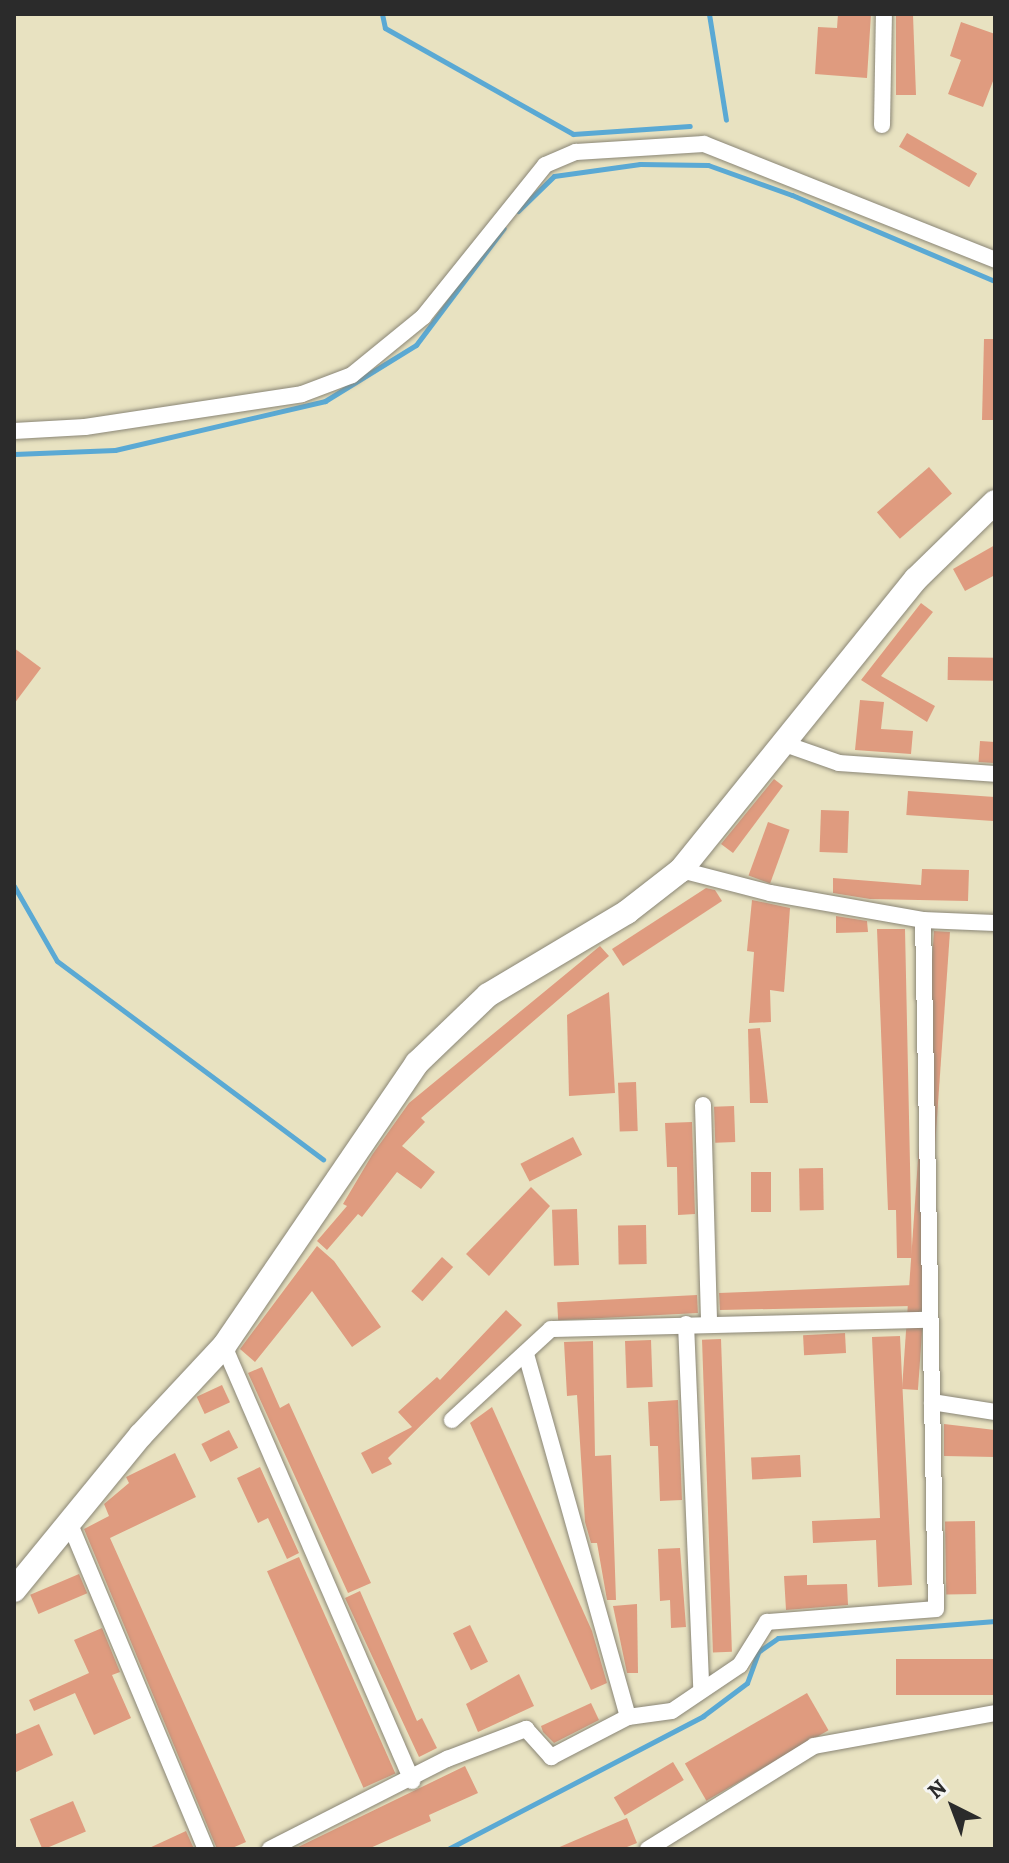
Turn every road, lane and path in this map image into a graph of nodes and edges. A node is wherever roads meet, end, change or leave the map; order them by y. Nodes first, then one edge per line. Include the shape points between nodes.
1 (884, 14) edge
2 (882, 125) dead end
3 (995, 260) edge
4 (14, 431) edge
5 (995, 502) edge
6 (782, 743) junction
7 (995, 774) edge
8 (681, 870) junction
9 (923, 920) junction
10 (995, 923) edge
11 (703, 1105) dead end
12 (930, 1320) junction
13 (686, 1324) junction
14 (709, 1324) junction
15 (224, 1346) junction
16 (526, 1354) junction
17 (932, 1402) junction
18 (995, 1412) edge
19 (452, 1420) dead end
20 (69, 1522) junction
21 (14, 1590) edge
22 (701, 1689) junction
23 (995, 1713) edge
24 (628, 1717) junction
25 (412, 1781) junction
26 (206, 1849) edge
27 (270, 1849) edge
28 (648, 1849) edge

1 - 2 street
3 - 4 street via 704,144 576,152 545,165 462,262 423,317 352,375 302,394 85,427
5 - 6 street via 916,579
6 - 7 street via 839,763
6 - 8 street
8 - 9 street via 770,893
8 - 15 street via 627,912 488,995 439,1039 396,1090
9 - 10 street
9 - 12 street
11 - 14 street
12 - 14 street
12 - 17 street
13 - 14 street
13 - 16 street via 551,1329
13 - 22 street
15 - 20 street
15 - 25 street
16 - 19 street
16 - 24 street
17 - 18 street
17 - 22 street via 936,1609 767,1622 740,1665
20 - 21 street
20 - 26 street
22 - 24 street via 672,1711
23 - 28 street via 814,1746
24 - 25 street via 551,1757 526,1729 447,1759
25 - 27 street

